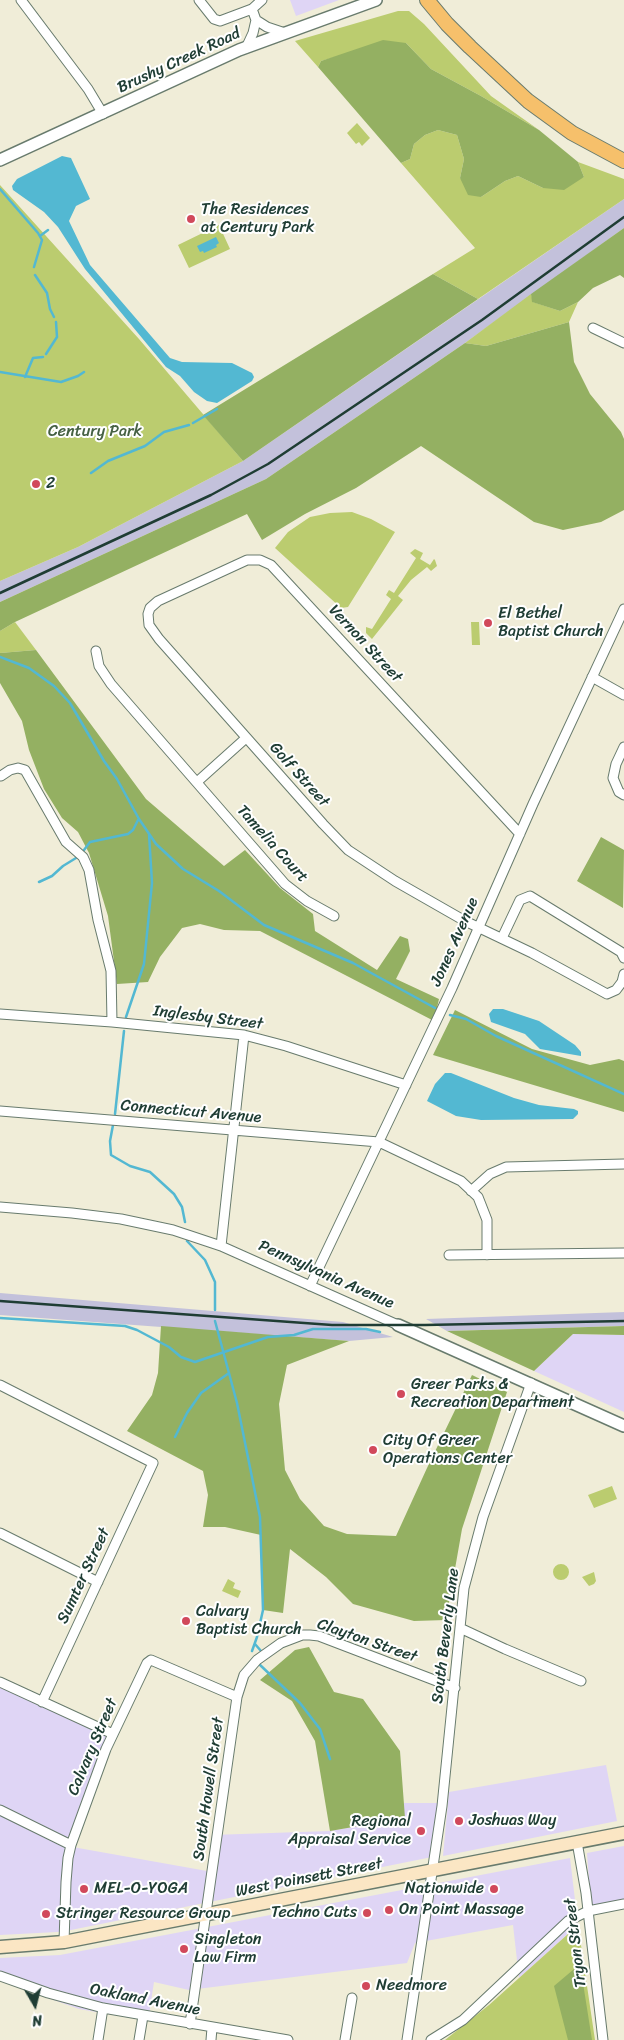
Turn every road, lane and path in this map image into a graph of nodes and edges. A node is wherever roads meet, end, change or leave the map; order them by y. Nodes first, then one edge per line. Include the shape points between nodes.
1 (21, 0) edge
2 (199, 0) edge
3 (262, 0) edge
4 (376, 0) edge
5 (428, 0) edge
6 (252, 9) junction
7 (256, 20) junction
8 (285, 33) junction
9 (246, 48) junction
10 (103, 114) junction
11 (0, 160) edge
12 (624, 161) edge
13 (593, 328) dead end
14 (624, 343) edge
15 (158, 601) joint
16 (624, 609) edge
17 (96, 650) dead end
18 (592, 677) junction
19 (624, 695) edge
20 (246, 738) junction
21 (624, 747) edge
22 (1, 776) dead end
23 (197, 782) junction
24 (624, 795) edge
25 (520, 834) junction
26 (334, 916) dead end
27 (479, 927) junction
28 (502, 938) junction
29 (624, 958) edge
30 (624, 974) edge
31 (0, 1014) edge
32 (112, 1022) junction
33 (244, 1035) junction
34 (406, 1085) junction
35 (0, 1111) edge
36 (234, 1130) junction
37 (379, 1142) junction
38 (624, 1164) edge
39 (471, 1191) junction
40 (0, 1207) edge
41 (221, 1246) junction
42 (624, 1253) edge
43 (449, 1255) dead end
44 (487, 1255) junction
45 (310, 1286) junction
46 (398, 1325) joint
47 (531, 1383) junction
48 (0, 1384) edge
49 (624, 1426) edge
50 (0, 1534) edge
51 (98, 1582) junction
52 (460, 1628) junction
53 (581, 1681) dead end
54 (0, 1682) edge
55 (455, 1688) junction
56 (236, 1697) junction
57 (42, 1702) junction
58 (113, 1734) junction
59 (0, 1810) edge
60 (624, 1833) edge
61 (577, 1842) junction
62 (71, 1845) junction
63 (433, 1870) junction
64 (624, 1904) edge
65 (588, 1911) junction
66 (206, 1914) junction
67 (64, 1942) junction
68 (0, 1946) edge
69 (0, 1976) edge
70 (352, 1998) dead end
71 (103, 2008) junction
72 (143, 2016) junction
73 (190, 2024) junction
74 (212, 2028) junction
75 (98, 2040) edge
76 (139, 2040) edge
77 (211, 2040) edge
78 (288, 2040) edge
79 (345, 2040) edge
80 (407, 2040) edge
81 (431, 2040) edge
82 (604, 2040) edge

1 - 10 street
2 - 6 street via 214,19 220,21
3 - 6 street
4 - 8 street, Brushy Creek Road
5 - 12 main road via 464,42 528,101 572,133
6 - 7 street
7 - 8 street
7 - 9 street
8 - 9 street, Brushy Creek Road
9 - 10 street, Brushy Creek Road
10 - 11 street, Brushy Creek Road
13 - 14 street
15 - 20 street, Golf Street via 149,611 150,628
15 - 25 street, Vernon Street via 247,560 260,560 271,565
16 - 18 street, Jones Avenue
17 - 23 street, Tamelia Court via 99,666 111,684
18 - 19 street
18 - 25 street, Jones Avenue
20 - 23 street
20 - 27 street, Golf Street via 348,850 395,881
21 - 24 street via 613,778 619,792
22 - 32 street via 18,768 25,770 66,842 83,857 89,870 111,971
23 - 26 street, Tamelia Court via 285,884
25 - 27 street, Jones Avenue
27 - 28 street, Golf Street
27 - 34 street, Jones Avenue
28 - 29 street via 520,900 530,896 621,952
28 - 30 street, Golf Street via 607,994 616,990
31 - 32 street, Inglesby Street
32 - 33 street, Inglesby Street
33 - 34 street, Inglesby Street
33 - 36 street
34 - 37 street, Jones Avenue
35 - 36 street, Connecticut Avenue
36 - 37 street, Connecticut Avenue
36 - 41 street
37 - 39 street via 461,1182
37 - 45 street, Jones Avenue
38 - 39 street via 506,1167 490,1174
39 - 44 street via 478,1197 487,1220
40 - 41 street, Pennsylvania Avenue via 121,1219 173,1230
41 - 45 street, Pennsylvania Avenue
42 - 44 street
43 - 44 street
45 - 46 street, Pennsylvania Avenue
46 - 47 street, Pennsylvania Avenue
47 - 49 street, Pennsylvania Avenue
47 - 52 street, South Beverly Lane via 474,1544 464,1588
48 - 51 street, Sumter Street via 153,1463
50 - 51 street
51 - 57 street, Sumter Street
52 - 53 street
52 - 55 street, South Beverly Lane
54 - 57 street
55 - 56 street, Clayton Street via 319,1636 302,1635 281,1643 257,1660 244,1674
55 - 63 street, South Beverly Lane
56 - 58 street, Calvary Street via 151,1660
56 - 66 street, South Howell Street
57 - 58 street
58 - 62 street, Calvary Street
59 - 62 street
60 - 61 main road, West Poinsett Street
61 - 63 main road, West Poinsett Street
61 - 65 street, Tryon Street
62 - 67 street, Calvary Street
63 - 66 main road, West Poinsett Street
63 - 80 street, South Beverly Lane
64 - 65 street
65 - 81 street via 568,1921 463,2020
65 - 82 street, Tryon Street
66 - 67 main road, West Poinsett Street
66 - 73 street, South Howell Street
67 - 68 main road, West Poinsett Street
69 - 71 street, Oakland Avenue
70 - 79 street
71 - 72 street, Oakland Avenue
71 - 75 street
72 - 73 street, Oakland Avenue
72 - 76 street
73 - 74 street, Oakland Avenue
74 - 77 street
74 - 78 street, Oakland Avenue

